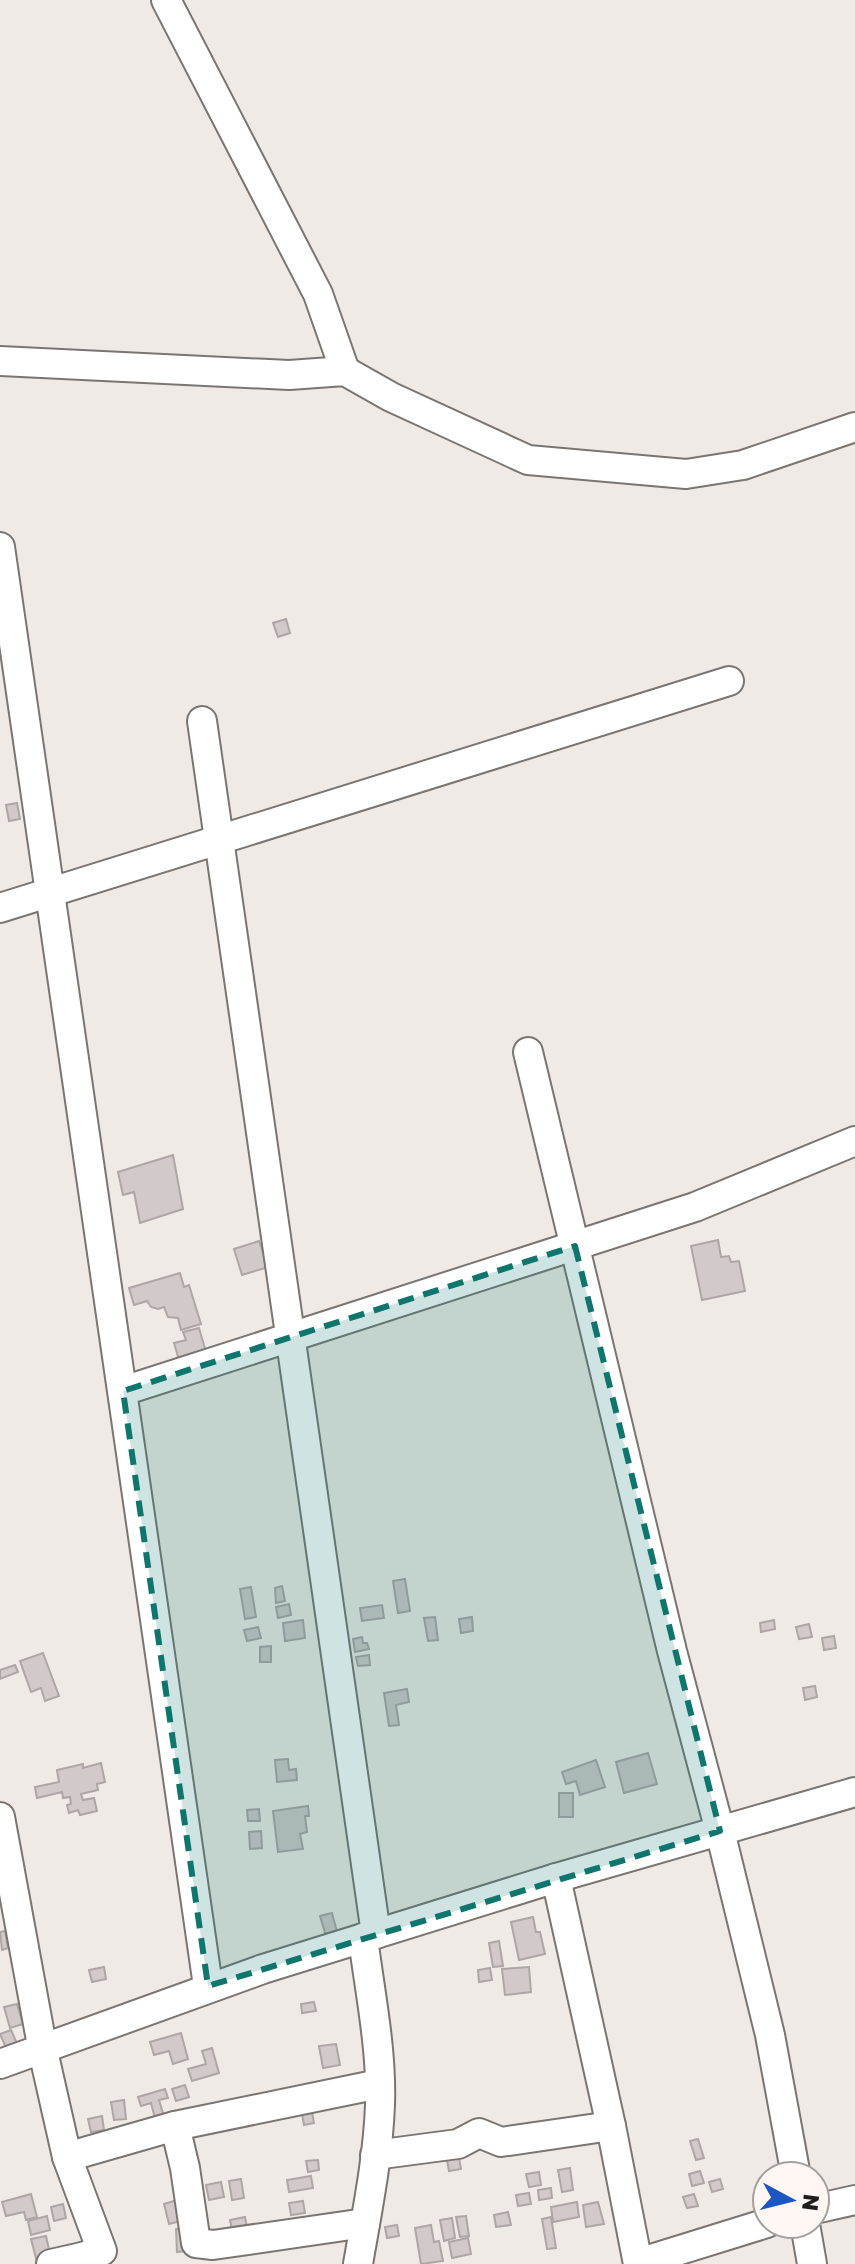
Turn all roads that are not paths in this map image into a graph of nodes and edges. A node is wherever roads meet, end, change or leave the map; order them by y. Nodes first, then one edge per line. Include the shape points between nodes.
1 (166, 0) edge
2 (0, 361) edge
3 (345, 371) junction
4 (855, 427) edge
5 (0, 547) edge
6 (729, 681) dead end
7 (202, 721) dead end
8 (219, 839) junction
9 (50, 892) junction
10 (0, 908) edge
11 (528, 1052) dead end
12 (855, 1141) edge
13 (575, 1246) junction
14 (291, 1337) junction
15 (123, 1391) junction
16 (855, 1792) edge
17 (0, 1817) edge
18 (720, 1831) junction
19 (556, 1878) junction
20 (370, 1936) junction
21 (208, 1986) junction
22 (43, 2051) junction
23 (0, 2064) edge
24 (379, 2084) junction
25 (175, 2126) junction
26 (611, 2126) junction
27 (375, 2155) junction
28 (67, 2157) junction
29 (793, 2160) edge
30 (855, 2200) edge
31 (831, 2205) edge
32 (365, 2223) junction
33 (751, 2228) edge
34 (808, 2240) edge
35 (214, 2254) edge
36 (93, 2259) edge
37 (51, 2264) edge
38 (358, 2264) edge
39 (638, 2264) edge
40 (812, 2264) edge

1 - 3 street via 318,294
2 - 3 street via 289,375
3 - 4 street via 528,460 686,474 743,465
5 - 9 street
6 - 8 street
7 - 8 street
8 - 9 street
8 - 14 street
9 - 10 street
9 - 15 street
11 - 13 street
12 - 13 street via 695,1207
13 - 14 street
13 - 18 street
14 - 15 street
14 - 20 street
15 - 21 street
16 - 18 street
17 - 22 street
18 - 19 street
18 - 29 street via 770,2035
19 - 20 street
19 - 26 street
20 - 21 street
20 - 24 street
21 - 22 street
22 - 23 street
22 - 28 street
24 - 25 street
24 - 27 street
25 - 28 street
25 - 35 street via 195,2240
26 - 27 street via 501,2142 479,2133 458,2144
26 - 39 street
27 - 32 street
28 - 36 street
30 - 31 street
32 - 35 street
32 - 38 street
33 - 39 street
34 - 40 street
36 - 37 street

